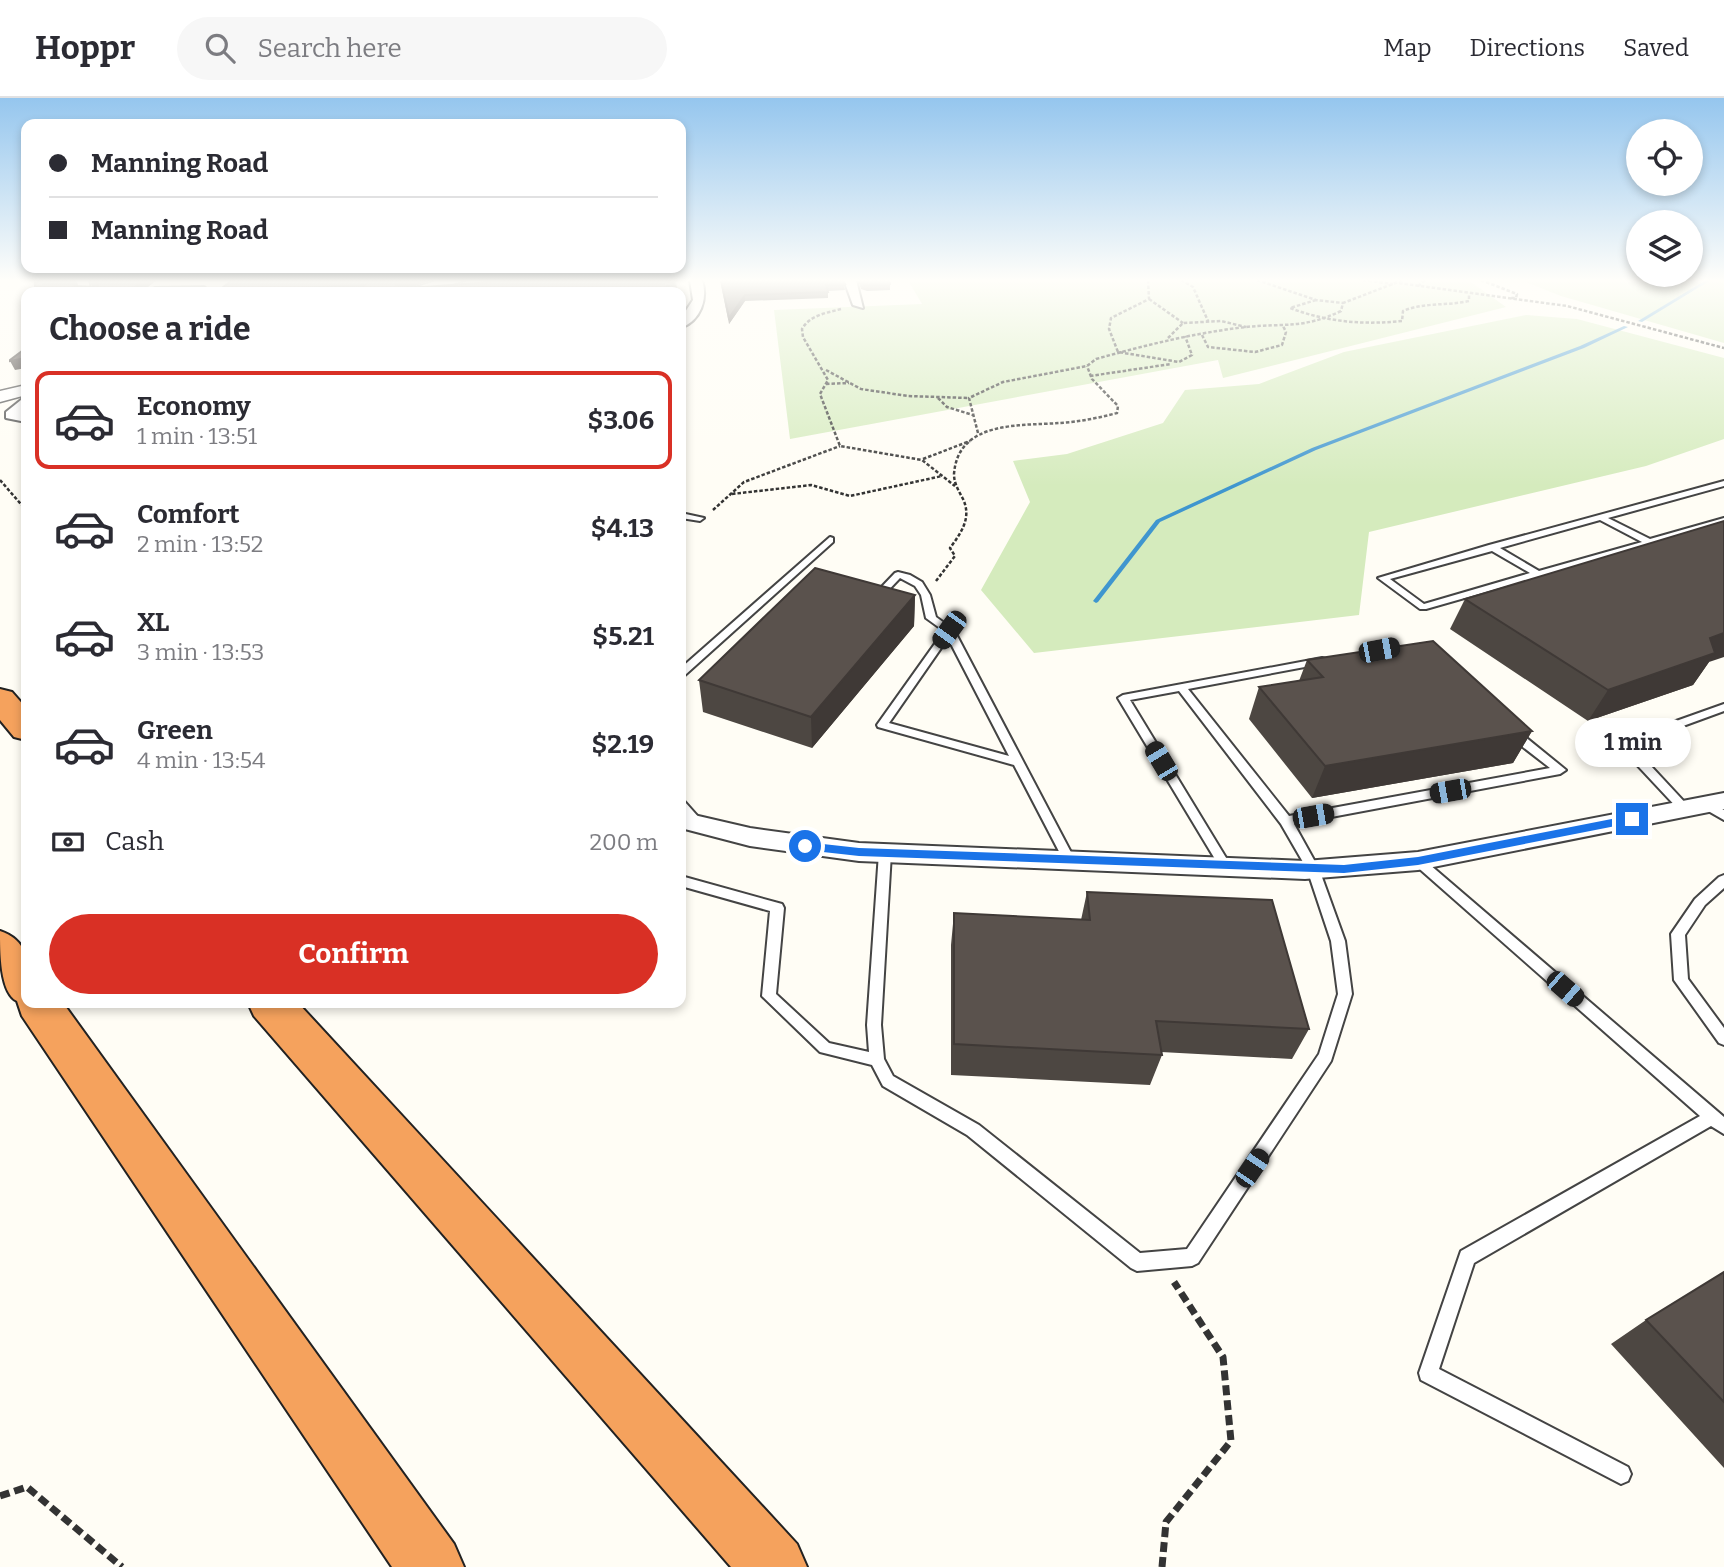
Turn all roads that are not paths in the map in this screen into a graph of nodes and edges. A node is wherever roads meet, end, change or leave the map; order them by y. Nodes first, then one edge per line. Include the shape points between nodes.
1 (21, 391) edge
2 (0, 397) edge
3 (21, 405) edge
4 (21, 417) edge
5 (1724, 483) edge
6 (686, 516) edge
7 (1600, 517) junction
8 (700, 518) road end
9 (1724, 521) edge
10 (830, 540) dead end
11 (1649, 542) junction
12 (1492, 547) junction
13 (1538, 574) junction
14 (875, 600) edge
15 (949, 630) junction
16 (1338, 658) edge
17 (686, 669) edge
18 (1181, 687) junction
19 (0, 699) edge
20 (1724, 707) edge
21 (21, 723) edge
22 (1508, 729) edge
23 (1016, 762) junction
24 (1710, 808) edge
25 (686, 816) edge
26 (1286, 821) junction
27 (885, 853) junction
28 (1069, 860) junction
29 (1418, 861) junction
30 (1224, 866) junction
31 (1313, 870) junction
32 (1724, 880) edge
33 (686, 882) edge
34 (0, 948) edge
35 (21, 979) edge
36 (41, 1008) edge
37 (274, 1008) edge
38 (1724, 1039) edge
39 (877, 1060) junction
40 (1718, 1122) edge
41 (1621, 1475) dead end
42 (431, 1567) edge
43 (774, 1567) edge

1 - 2 street
3 - 4 street via 11,415
5 - 7 lane
6 - 8 lane
7 - 11 lane
7 - 12 lane
9 - 11 lane
10 - 17 lane
11 - 13 lane
12 - 13 lane
12 - 13 lane via 1383,578 1423,607
14 - 15 lane via 898,575 912,577 926,592 931,618
15 - 23 lane
15 - 23 lane via 881,725
16 - 18 lane
18 - 26 lane
18 - 30 lane via 1123,698
19 - 21 highway
20 - 24 lane via 1638,739 1631,752
22 - 26 lane via 1560,770
23 - 28 lane
24 - 29 street
25 - 27 street via 805,846
26 - 31 lane
27 - 28 street
27 - 39 lane via 874,1025
28 - 30 street
29 - 31 street
29 - 40 lane
30 - 31 street
31 - 39 lane via 1338,941 1345,994 1326,1056 1192,1257 1137,1262 973,1130 888,1081
32 - 38 lane via 1700,902 1678,934 1681,980
33 - 39 lane via 777,908 769,996 825,1048
34 - 35 highway
36 - 42 highway
37 - 43 highway
40 - 41 lane via 1468,1257 1428,1373

